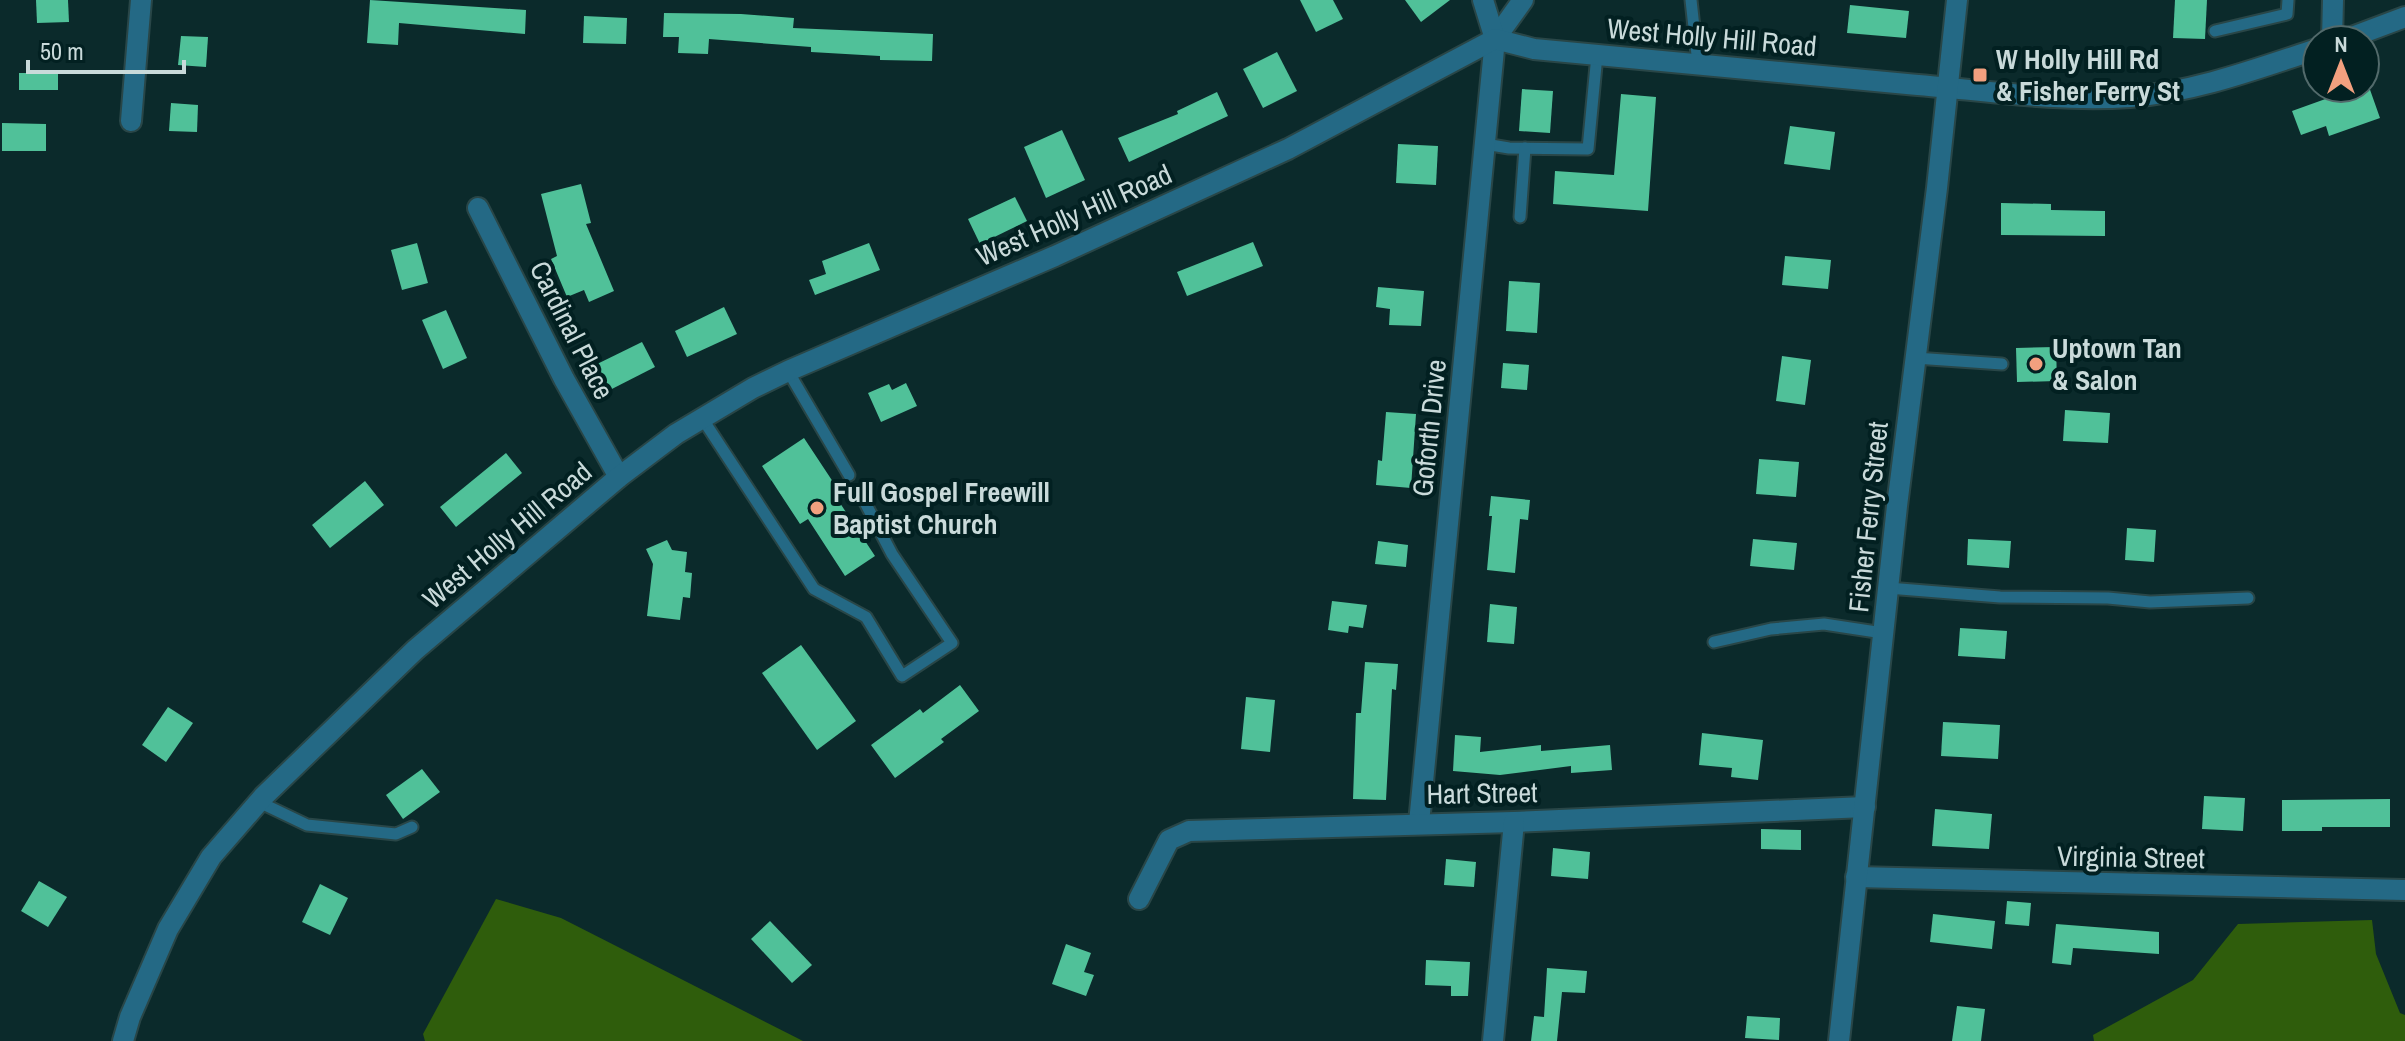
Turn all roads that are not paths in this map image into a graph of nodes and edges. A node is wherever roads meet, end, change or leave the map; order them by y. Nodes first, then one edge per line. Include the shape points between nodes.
1 (141, 0) edge
2 (1483, 0) edge
3 (1523, 0) edge
4 (1691, 0) edge
5 (1957, 0) edge
6 (2288, 0) edge
7 (2333, 0) edge
8 (2405, 17) edge
9 (2332, 24) edge
10 (2381, 26) edge
11 (2215, 31) dead end
12 (1495, 39) junction
13 (2301, 54) edge
14 (1597, 55) junction
15 (1698, 64) junction
16 (1946, 87) junction
17 (131, 121) dead end
18 (1485, 144) junction
19 (1525, 148) junction
20 (478, 208) dead end
21 (1520, 217) dead end
22 (1915, 358) junction
23 (2002, 364) dead end
24 (788, 371) junction
25 (702, 418) junction
26 (849, 475) dead end
27 (619, 477) junction
28 (859, 491) dead end
29 (1888, 588) junction
30 (2248, 598) dead end
31 (1883, 633) junction
32 (1714, 642) dead end
33 (259, 802) junction
34 (1865, 807) junction
35 (1514, 822) junction
36 (1419, 823) junction
37 (412, 827) dead end
38 (1856, 877) junction
39 (2405, 890) edge
40 (1139, 899) dead end
41 (123, 1041) edge
42 (1493, 1041) edge
43 (1839, 1041) edge

1 - 17 street
2 - 12 street
3 - 12 street
4 - 15 lane
5 - 16 street, Fisher Ferry Street
6 - 11 lane via 2287,14
7 - 9 street
8 - 10 street
12 - 14 street, West Holly Hill Road
12 - 18 street, Goforth Drive
12 - 24 street, West Holly Hill Road via 1288,149
13 - 16 street, West Holly Hill Road via 2201,86 2132,97 2031,97
14 - 15 street, West Holly Hill Road
14 - 19 lane via 1588,149
15 - 16 street, West Holly Hill Road
16 - 22 street, Fisher Ferry Street
18 - 19 lane
18 - 36 street, Goforth Drive
19 - 21 lane
20 - 27 street, Cardinal Place
22 - 23 lane
22 - 29 street, Fisher Ferry Street
24 - 25 street, West Holly Hill Road
24 - 26 lane
25 - 27 street, West Holly Hill Road
25 - 28 lane via 814,589 866,617 902,676 952,643 892,554
27 - 33 street, West Holly Hill Road via 415,650
29 - 30 lane via 2150,602
29 - 31 street, Fisher Ferry Street
31 - 32 lane via 1824,624
31 - 34 street, Fisher Ferry Street
33 - 37 lane via 307,825 396,834
33 - 41 street, West Holly Hill Road via 211,857 168,929
34 - 35 street, Hart Street
34 - 38 street, Fisher Ferry Street
35 - 36 street, Hart Street
35 - 42 street
36 - 40 street, Hart Street via 1189,831 1169,840
38 - 39 street, Virginia Street
38 - 43 street, Fisher Ferry Street

